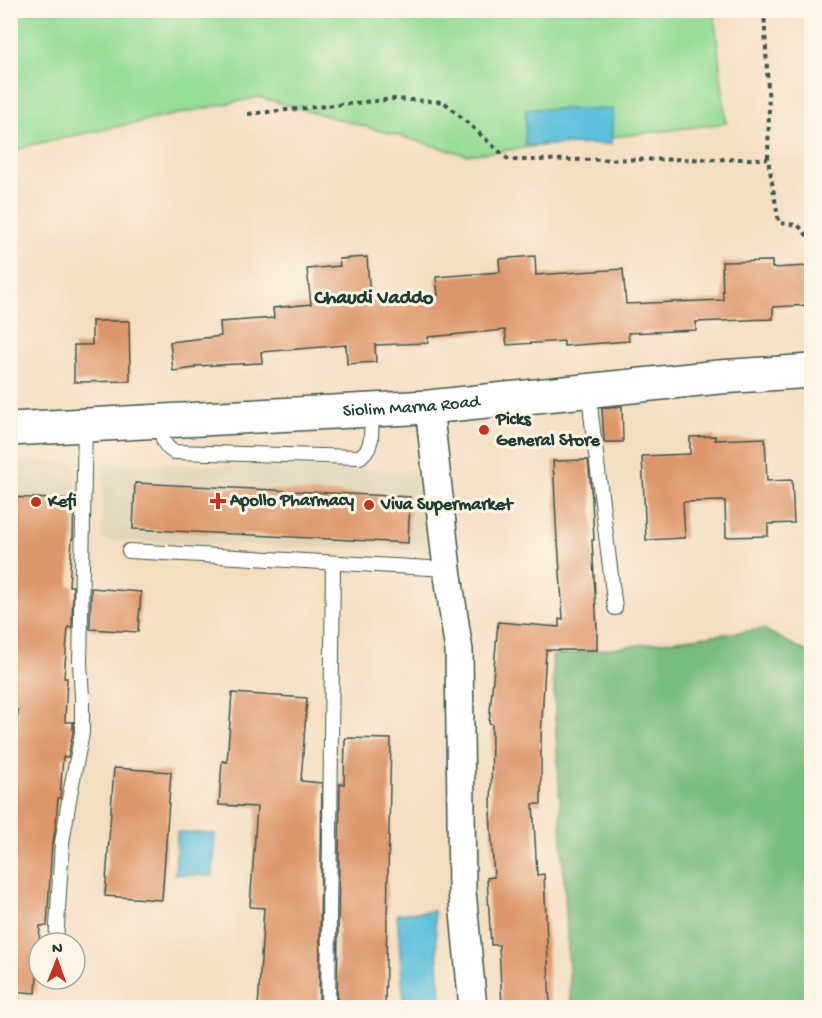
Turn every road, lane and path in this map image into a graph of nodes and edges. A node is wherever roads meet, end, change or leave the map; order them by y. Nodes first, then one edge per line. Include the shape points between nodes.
1 (764, 10) edge
2 (248, 114) dead end
3 (768, 159) junction
4 (812, 241) edge
5 (812, 371) edge
6 (590, 390) junction
7 (429, 407) junction
8 (372, 410) junction
9 (161, 420) junction
10 (85, 424) junction
11 (10, 429) edge
12 (129, 551) dead end
13 (333, 563) junction
14 (447, 569) junction
15 (615, 608) dead end
16 (57, 931) edge
17 (328, 1008) edge
18 (473, 1008) edge

1 - 3 path via 770,109
2 - 3 path via 394,99 444,102 508,160
3 - 4 path via 779,223 798,225
5 - 6 main road, Siolim Marna Road
6 - 7 main road, Siolim Marna Road
6 - 15 lane
7 - 8 main road, Siolim Marna Road
7 - 14 street
8 - 9 main road, Siolim Marna Road
8 - 9 lane via 371,439 368,450 360,457 174,452 162,441
9 - 10 main road, Siolim Marna Road
10 - 11 main road, Siolim Marna Road
10 - 16 lane via 82,733 62,843
12 - 13 lane
13 - 14 lane
13 - 17 lane
14 - 18 street via 459,651 462,891

